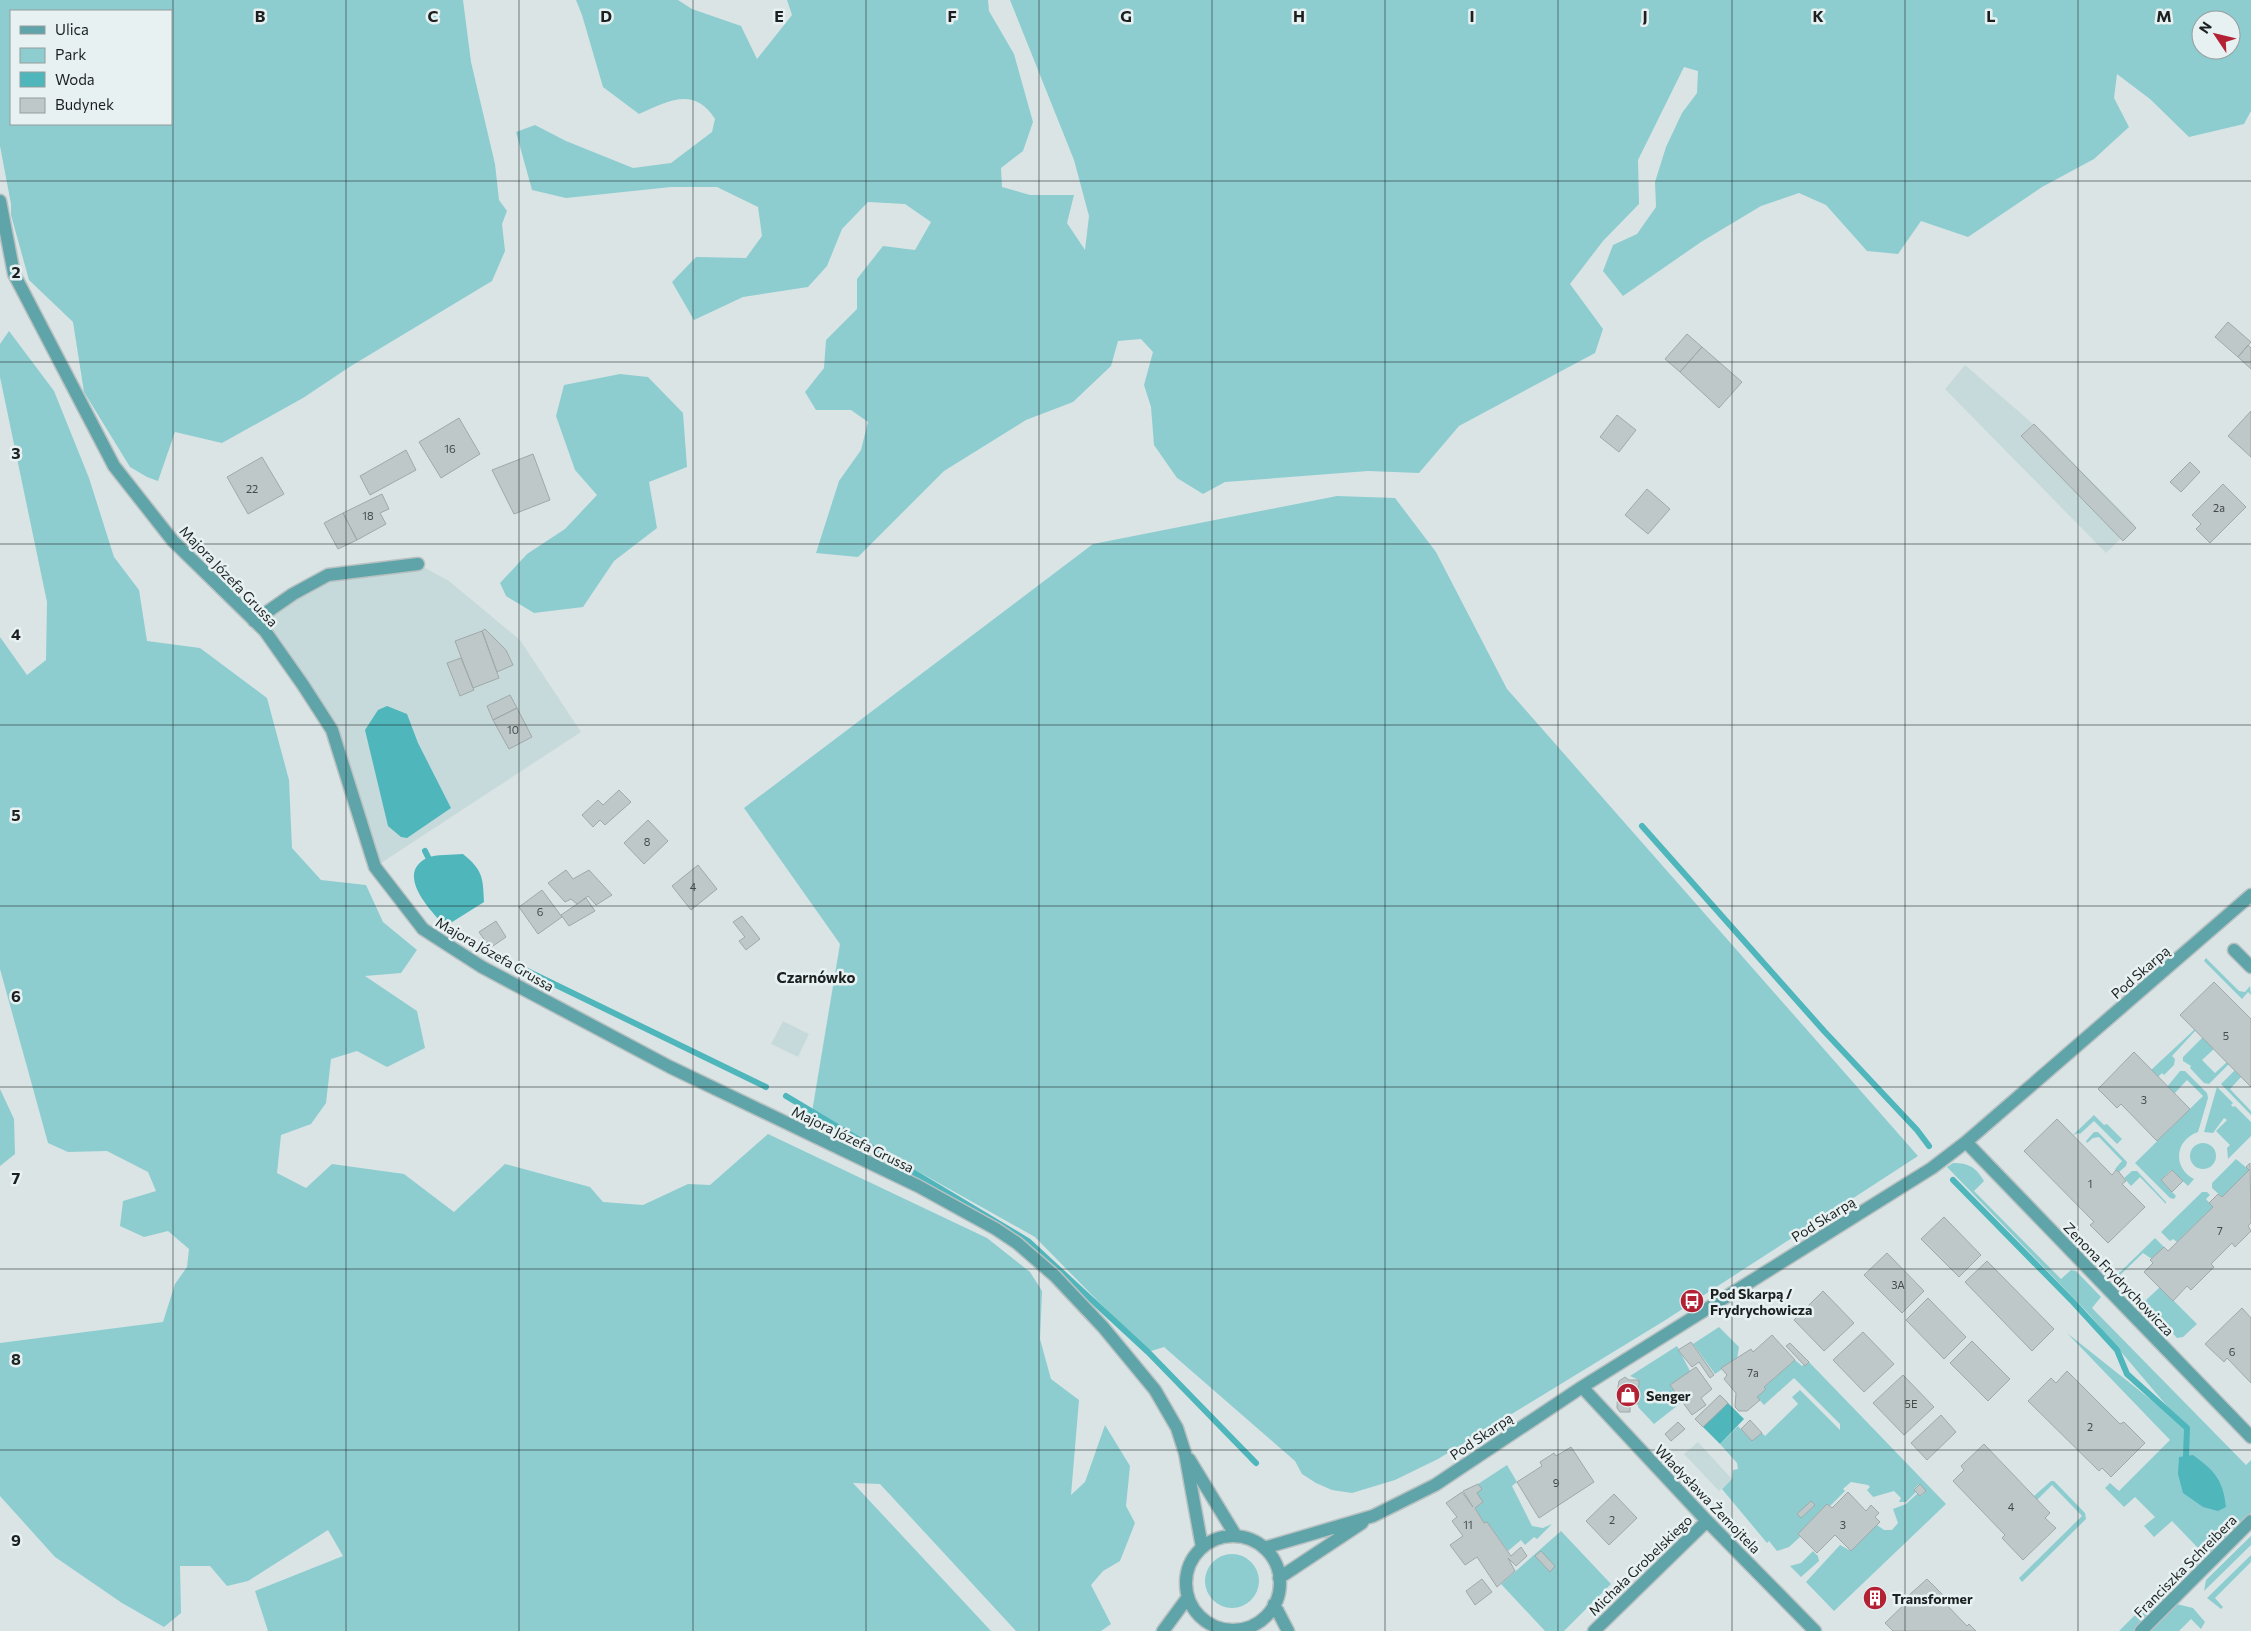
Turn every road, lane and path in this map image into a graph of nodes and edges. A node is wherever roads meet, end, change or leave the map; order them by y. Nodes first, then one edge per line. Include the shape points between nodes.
1 (0, 201) edge
2 (418, 564) dead end
3 (254, 621) junction
4 (2251, 895) edge
5 (2234, 950) dead end
6 (2251, 967) edge
7 (1966, 1142) junction
8 (1582, 1387) junction
9 (2251, 1437) edge
10 (1185, 1453) junction
11 (1373, 1516) junction
12 (1707, 1521) junction
13 (2251, 1522) edge
14 (1236, 1536) junction
15 (1202, 1547) junction
16 (1264, 1548) junction
17 (1279, 1578) junction
18 (1188, 1597) junction
19 (1274, 1604) junction
20 (1207, 1628) edge
21 (1253, 1629) edge
22 (1163, 1631) edge
23 (1288, 1631) edge
24 (1594, 1631) edge
25 (1814, 1631) edge
26 (2141, 1631) edge

1 - 3 street, Majora Józefa Grussa via 14,274 114,466 173,540
2 - 3 street via 328,576 292,594
3 - 10 street, Majora Józefa Grussa via 265,631 332,730 375,866 423,929 482,967 661,1063 918,1186 1017,1243 1103,1326 1155,1390 1177,1428
4 - 7 street, Pod Skarpą
5 - 6 street
7 - 8 street, Pod Skarpą via 1932,1168
7 - 9 street, Zenona Frydrychowicza
8 - 11 street, Pod Skarpą via 1435,1484
8 - 12 street, Władysława Żemojtela
10 - 14 street, Majora Józefa Grussa
10 - 15 street, Majora Józefa Grussa
11 - 16 street, Pod Skarpą
11 - 17 street, Pod Skarpą
12 - 24 street, Michała Grobelskiego
12 - 25 street, Władysława Żemojtela
13 - 26 street, Franciszka Schreibera
14 - 15 street via 1212,1540
14 - 16 street via 1253,1540
15 - 18 street via 1191,1561 1186,1576
16 - 17 street via 1273,1558
17 - 19 street
18 - 20 street
18 - 22 street
19 - 21 street
19 - 23 street
20 - 21 street

